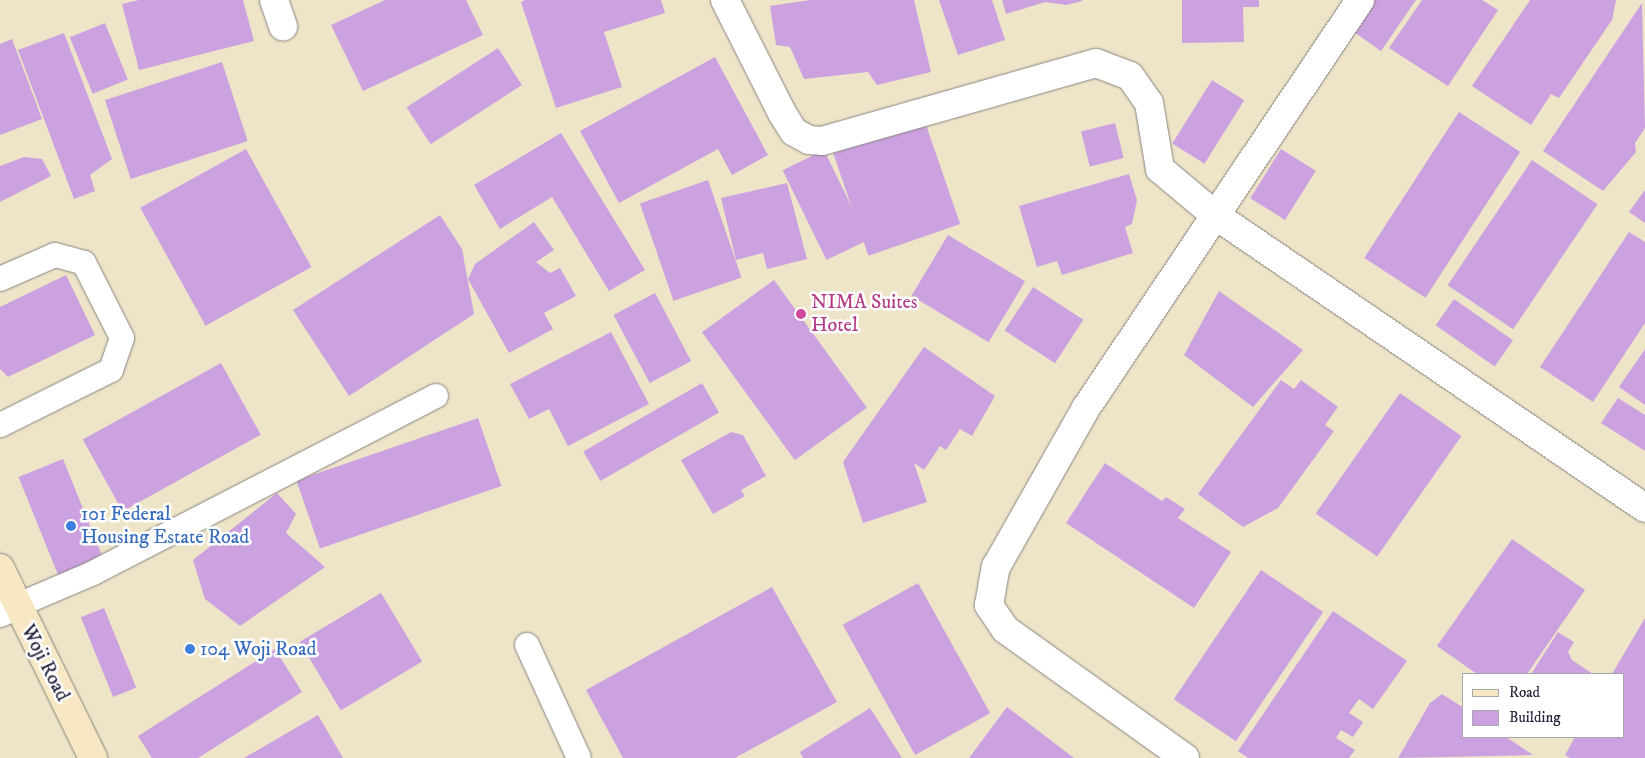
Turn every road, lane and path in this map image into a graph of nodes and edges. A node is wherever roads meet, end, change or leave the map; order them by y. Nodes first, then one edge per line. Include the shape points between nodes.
1 (274, 0) edge
2 (725, 0) edge
3 (1360, 0) edge
4 (283, 26) dead end
5 (1215, 215) junction
6 (0, 279) edge
7 (436, 396) dead end
8 (0, 424) edge
9 (1645, 508) edge
10 (0, 568) edge
11 (8, 609) edge
12 (527, 645) dead end
13 (93, 758) edge
14 (579, 758) edge
15 (1185, 758) edge

1 - 4 street
2 - 5 street via 782,113 794,132 808,140 822,142 1096,64 1130,76 1149,103 1160,170
3 - 5 street
5 - 9 street
5 - 15 street via 1086,408 996,567 990,605 1005,629
6 - 8 lane via 56,255 84,263 122,338 111,370
7 - 11 lane via 93,573
10 - 11 main road, Woji Road
11 - 13 main road, Woji Road
12 - 14 lane

